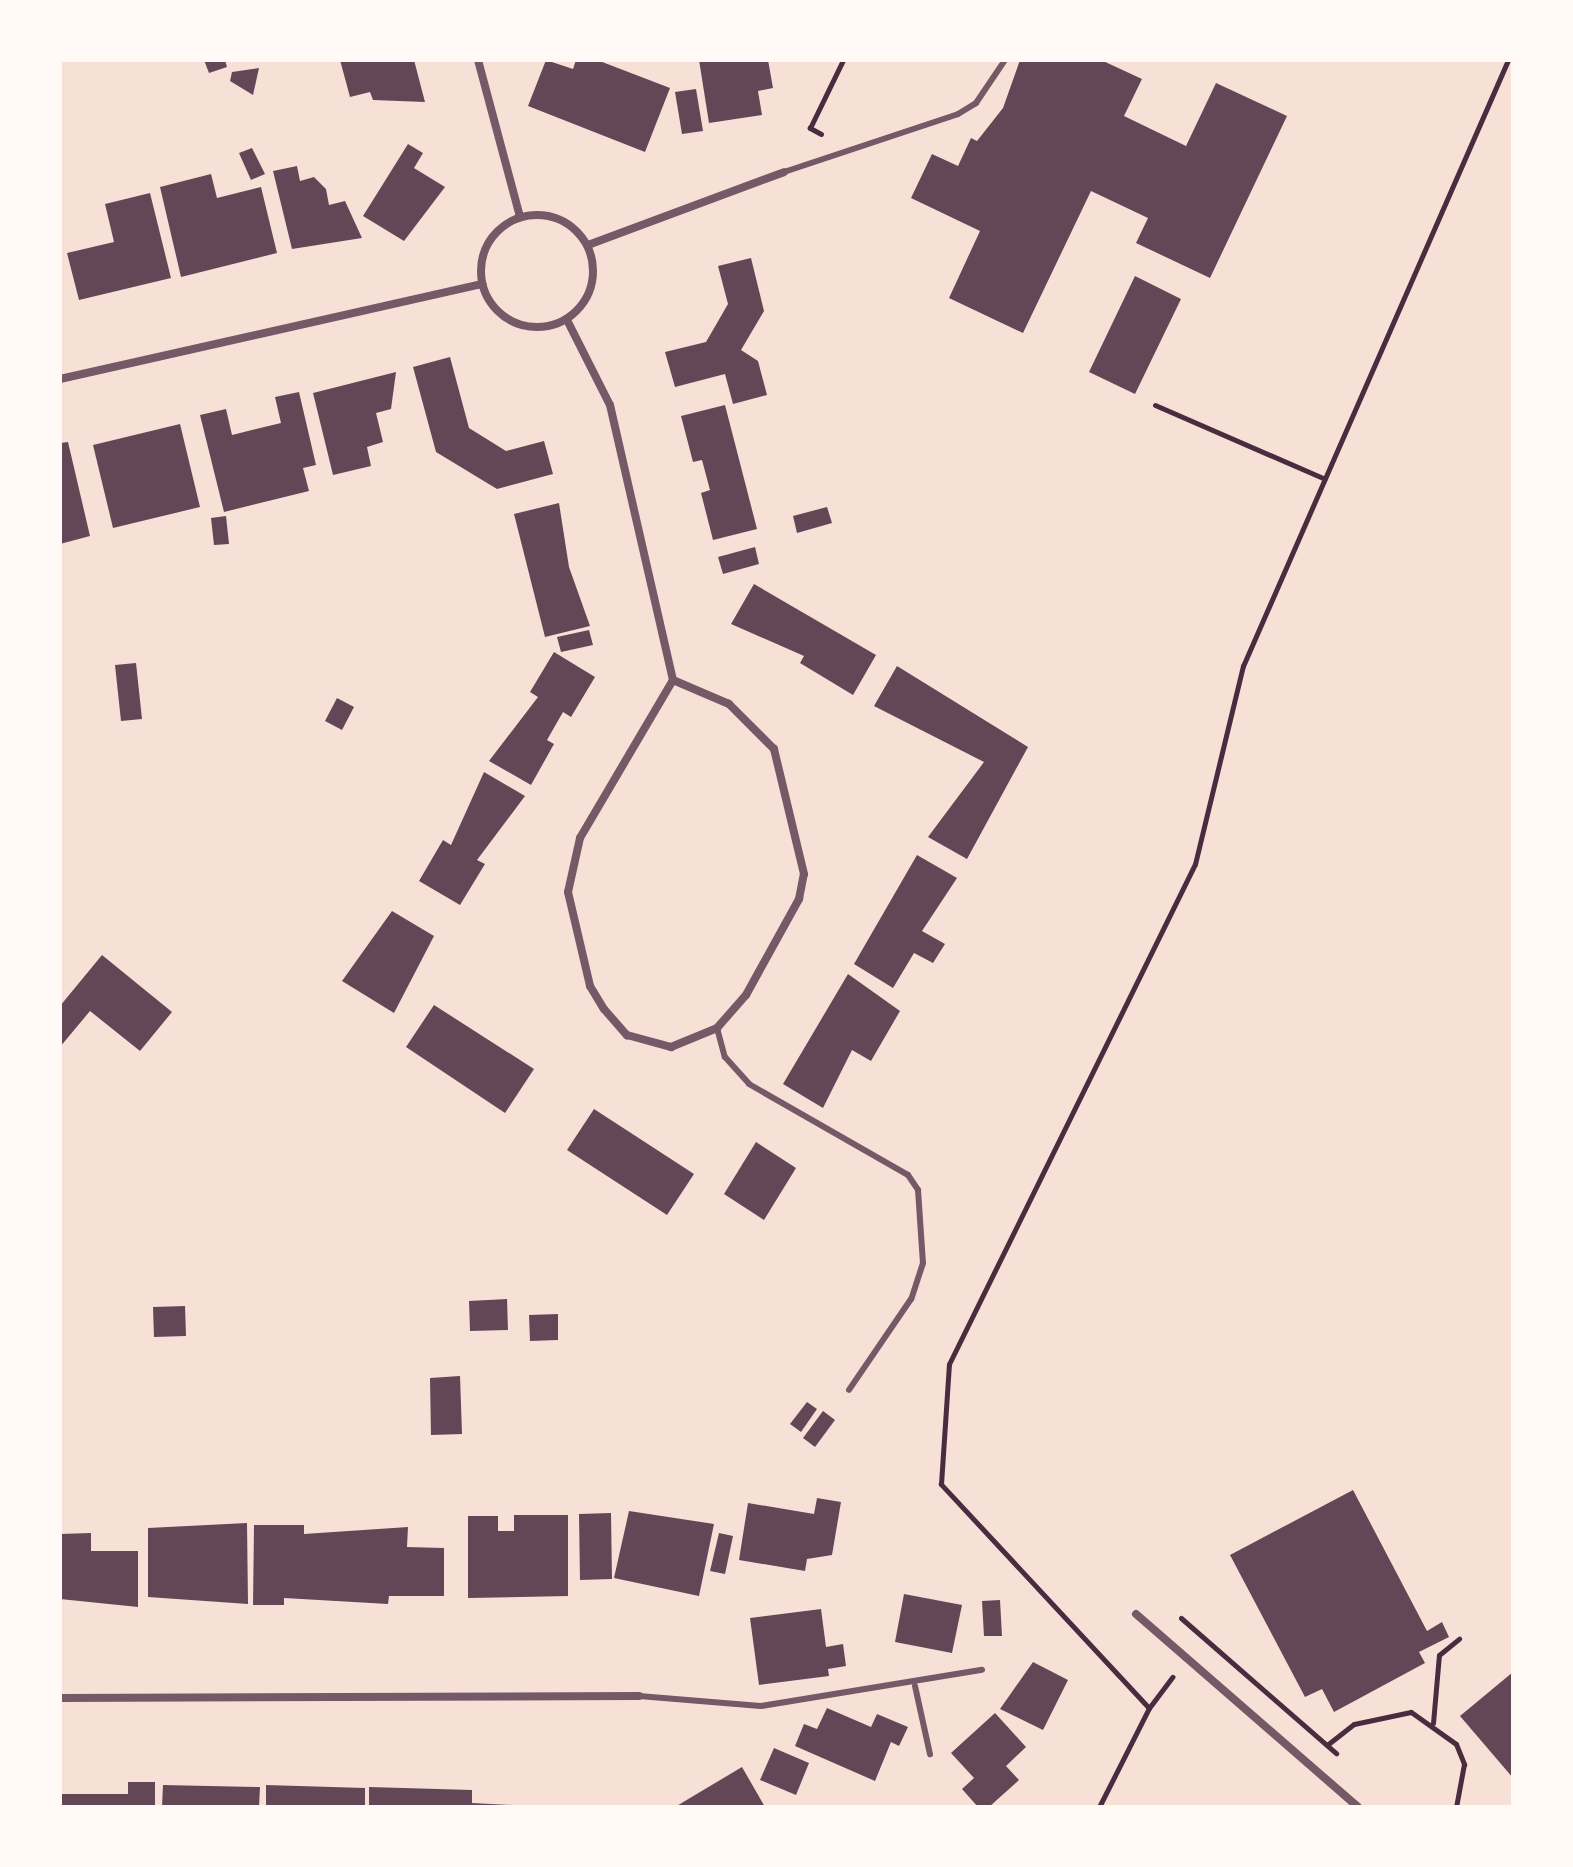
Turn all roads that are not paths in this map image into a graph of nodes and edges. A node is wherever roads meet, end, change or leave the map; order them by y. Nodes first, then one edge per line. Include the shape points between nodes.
1 (478, 60) edge
2 (1005, 60) edge
3 (784, 172) joint
4 (520, 217) junction
5 (588, 245) junction
6 (482, 284) junction
7 (567, 320) junction
8 (60, 379) edge
9 (673, 680) junction
10 (717, 1028) junction
11 (849, 1390) dead end
12 (1136, 1614) dead end
13 (982, 1670) dead end
14 (915, 1686) junction
15 (639, 1696) joint
16 (60, 1698) edge
17 (930, 1754) dead end
18 (1358, 1807) edge

1 - 4 street
2 - 3 lane via 976,103 958,114
3 - 5 street
4 - 5 street via 551,216
4 - 6 street via 492,236
5 - 7 street via 594,278
6 - 7 street via 515,323 533,328
6 - 8 street
7 - 9 street via 610,405
9 - 10 street via 729,704 774,749 803,847 799,899 746,995
9 - 10 street via 580,838 568,892 590,986 627,1035 671,1047
10 - 11 lane via 725,1057 749,1084 908,1175 918,1190 919,1275
12 - 18 street
13 - 14 lane
14 - 15 lane via 875,1683 761,1706
14 - 17 lane
15 - 16 street

